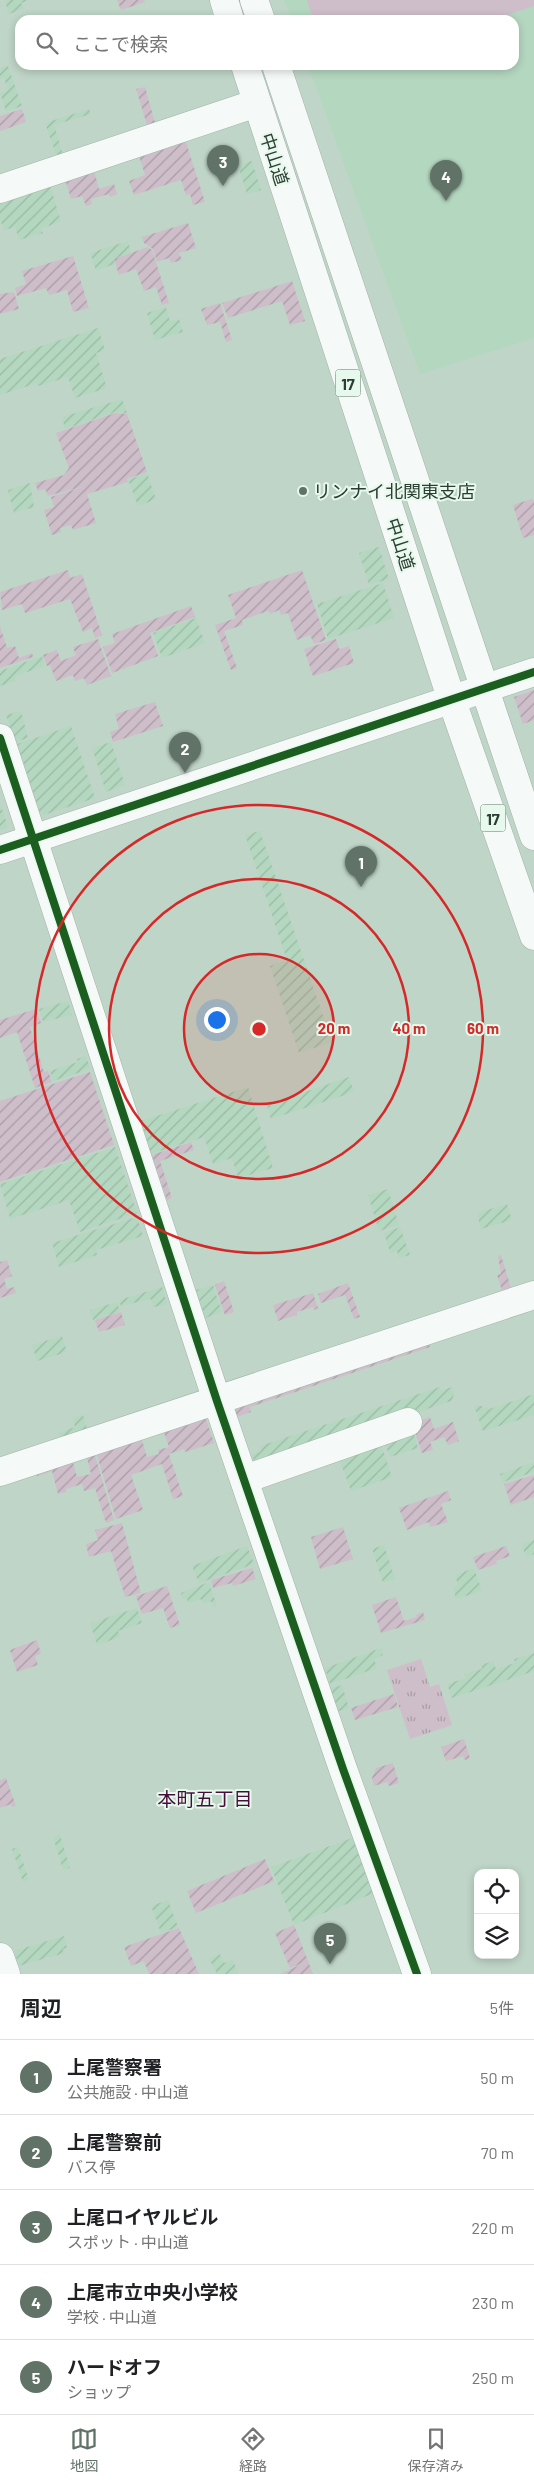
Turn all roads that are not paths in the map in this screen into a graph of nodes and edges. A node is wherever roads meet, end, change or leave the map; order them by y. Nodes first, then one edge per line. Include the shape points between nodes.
1 (224, 0) edge
2 (254, 0) edge
3 (228, 15) edge
4 (259, 15) edge
5 (247, 70) edge
6 (278, 70) edge
7 (257, 103) junction
8 (0, 189) edge
9 (534, 672) edge
10 (486, 689) junction
11 (452, 701) junction
12 (0, 738) edge
13 (534, 836) edge
14 (34, 838) junction
15 (0, 850) edge
16 (534, 936) edge
17 (534, 1295) edge
18 (217, 1401) junction
19 (408, 1422) dead end
20 (0, 1472) edge
21 (245, 1479) junction
22 (0, 1956) edge
23 (6, 1974) edge
24 (417, 1974) edge

1 - 3 main road
2 - 4 main road
5 - 7 main road, 中山道 / 17
6 - 10 main road, 中山道 / 17
7 - 8 main road
7 - 11 main road, 中山道 / 17
9 - 10 main road
10 - 11 main road
10 - 13 main road, 中山道 / 17
11 - 14 main road
11 - 16 main road, 中山道 / 17
12 - 14 main road
14 - 15 main road
14 - 18 main road
17 - 18 main road
18 - 20 main road
18 - 21 main road
19 - 21 main road
21 - 24 main road via 343,1769
22 - 23 main road

